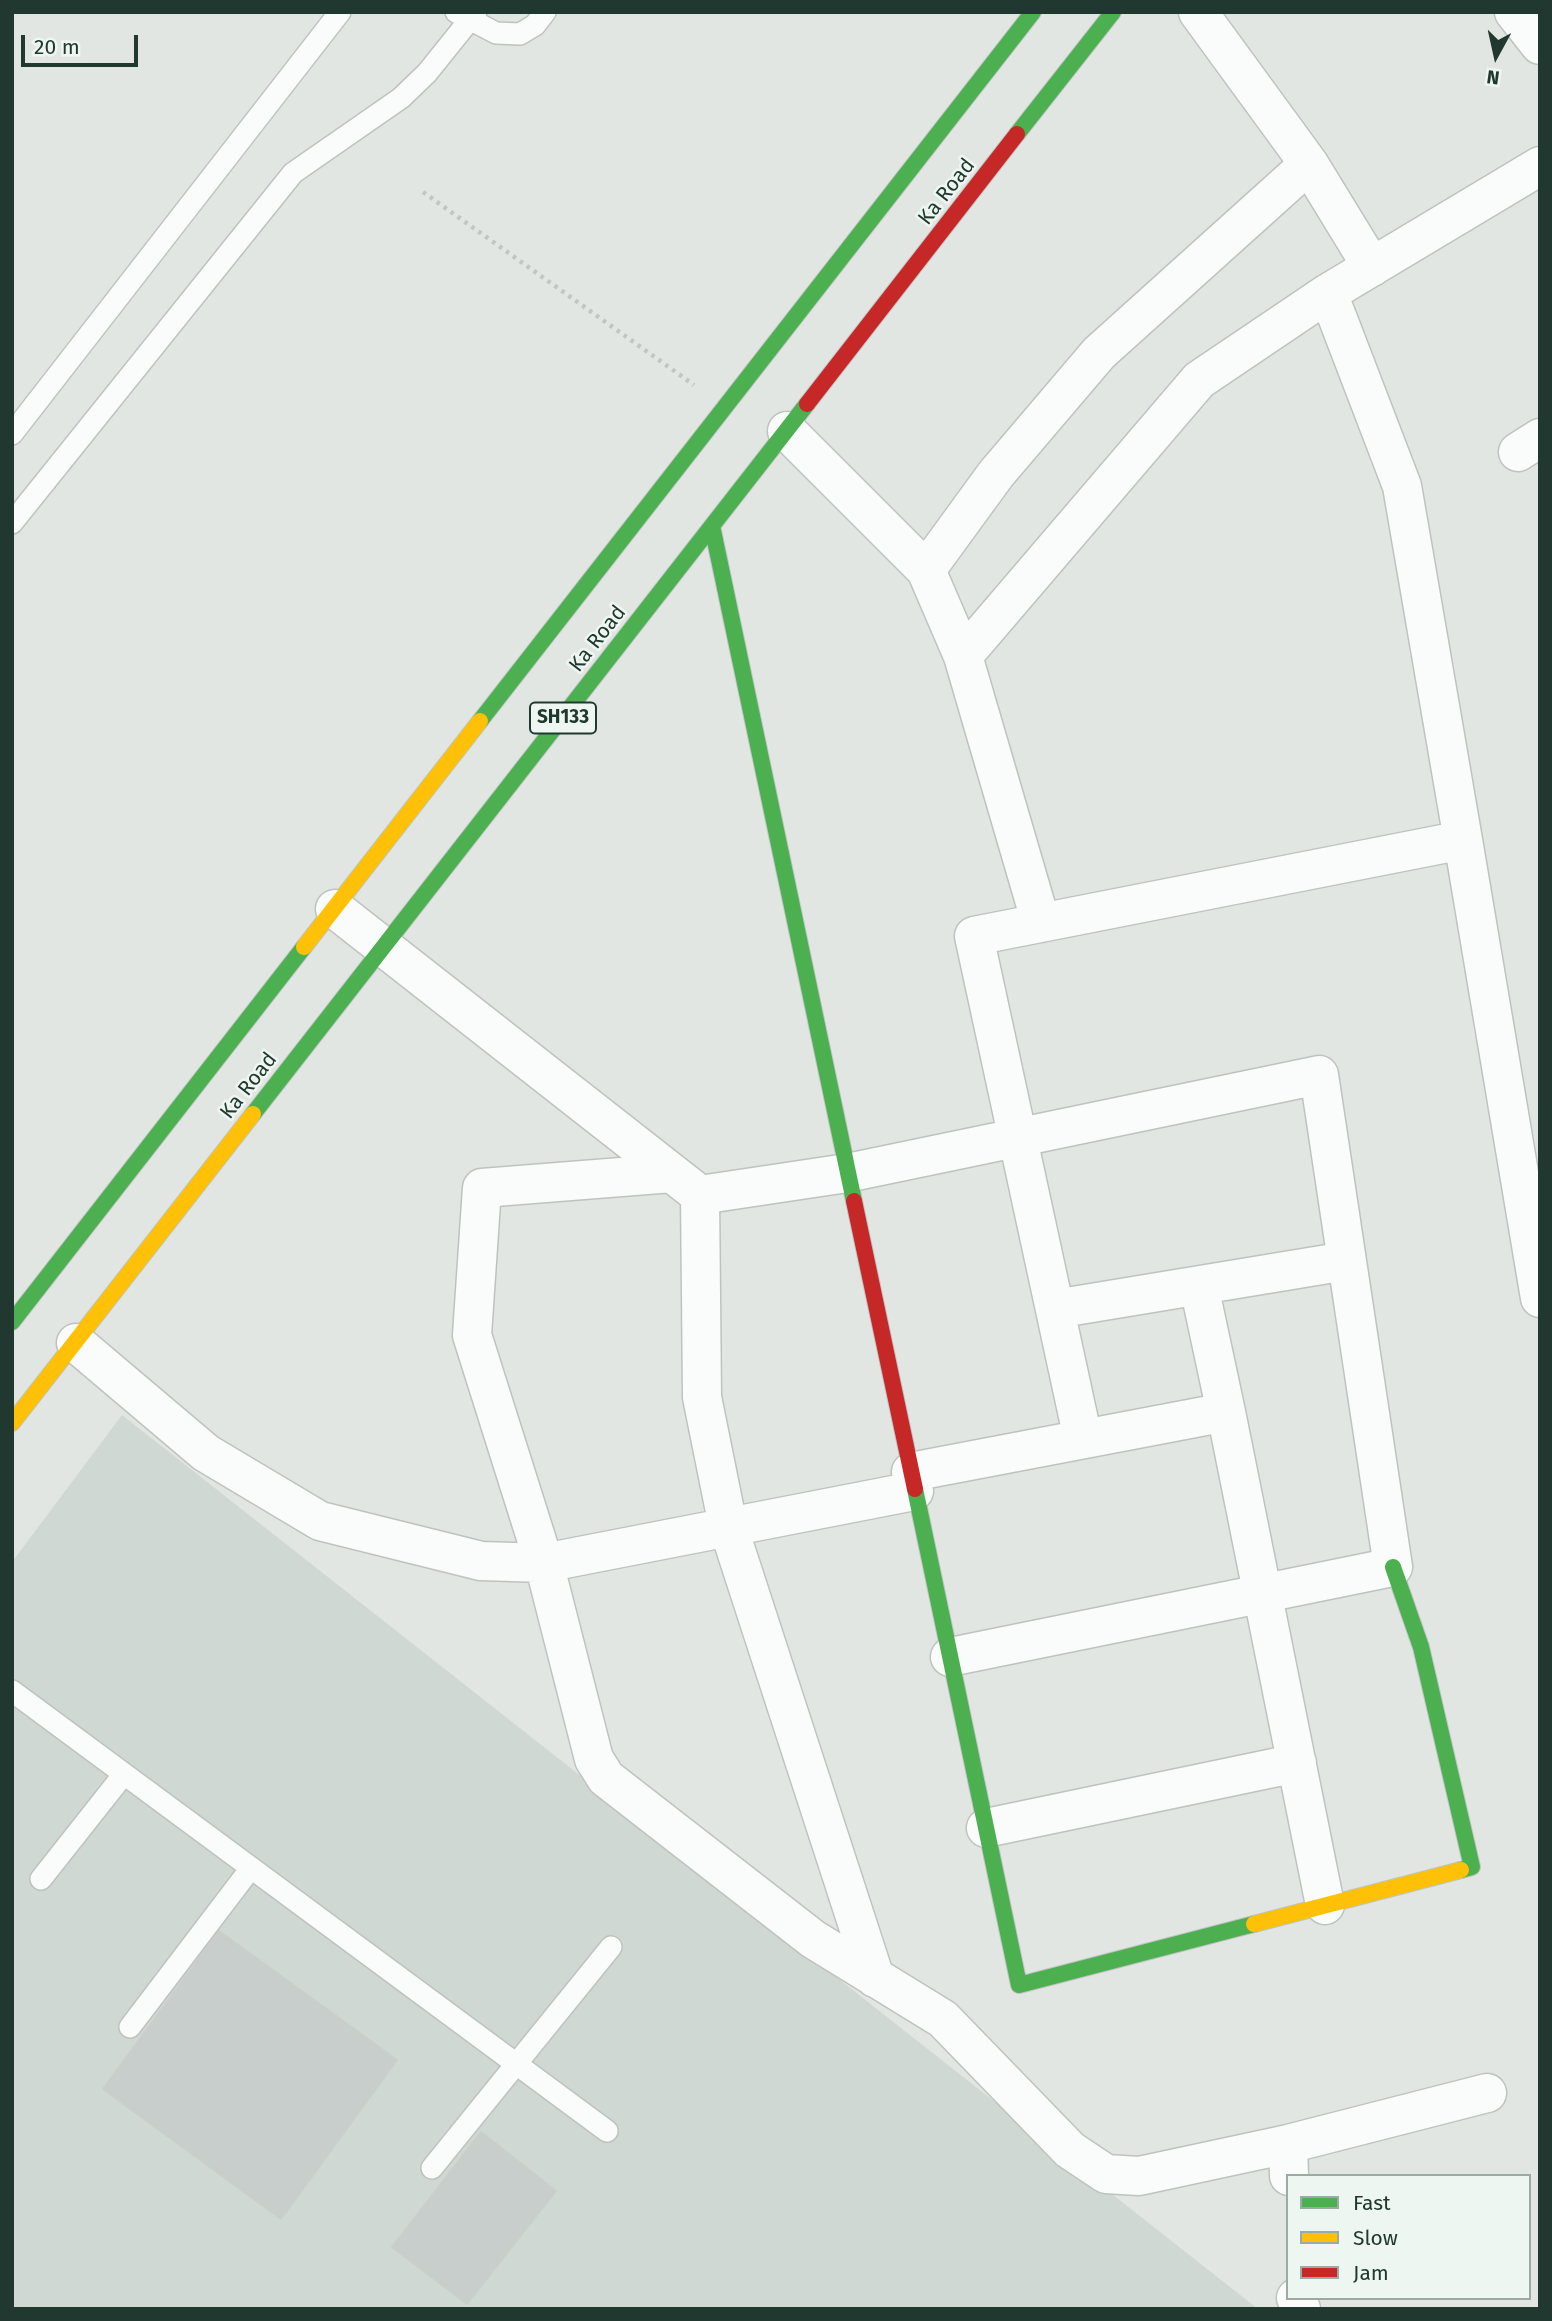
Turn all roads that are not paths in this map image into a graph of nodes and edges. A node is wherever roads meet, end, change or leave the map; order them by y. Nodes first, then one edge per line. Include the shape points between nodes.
1 (340, 12) edge
2 (545, 12) edge
3 (1033, 12) edge
4 (1113, 12) edge
5 (1198, 12) edge
6 (1514, 12) edge
7 (468, 15) edge
8 (1540, 45) edge
9 (1309, 164) junction
10 (1540, 166) edge
11 (1372, 267) junction
12 (1328, 293) junction
13 (787, 430) junction
14 (12, 434) edge
15 (12, 523) edge
16 (712, 526) junction
17 (926, 570) junction
18 (963, 656) junction
19 (1463, 839) junction
20 (335, 909) junction
21 (1041, 923) junction
22 (384, 947) junction
23 (1018, 1138) junction
24 (847, 1173) junction
25 (686, 1184) junction
26 (1346, 1261) junction
27 (1199, 1286) junction
28 (1540, 1298) edge
29 (1055, 1310) junction
30 (12, 1322) edge
31 (76, 1343) junction
32 (1226, 1412) junction
33 (12, 1423) edge
34 (1083, 1439) junction
35 (912, 1482) junction
36 (728, 1526) junction
37 (544, 1563) junction
38 (1393, 1567) junction
39 (1263, 1594) junction
40 (950, 1657) junction
41 (12, 1691) edge
42 (1297, 1763) junction
43 (124, 1774) junction
44 (986, 1828) junction
45 (251, 1868) junction
46 (41, 1879) dead end
47 (1325, 1905) junction
48 (611, 1947) dead end
49 (875, 1978) junction
50 (130, 2027) dead end
51 (516, 2064) junction
52 (1487, 2093) dead end
53 (607, 2131) dead end
54 (1288, 2160) edge
55 (432, 2168) dead end

1 - 14 lane
2 - 7 lane via 520,34 496,33
3 - 20 main road, Ka Road / SH133
4 - 13 main road, Ka Road / SH133
5 - 9 street
6 - 8 street
7 - 15 lane via 427,73 401,98 293,173
9 - 11 street
9 - 17 street via 1100,353 996,474
10 - 11 street
11 - 12 street
12 - 18 street via 1199,380
12 - 19 street via 1402,486
13 - 16 main road, Ka Road / SH133
13 - 17 street
16 - 22 main road, Ka Road / SH133
16 - 24 main road
17 - 18 street
18 - 21 street
19 - 21 street
19 - 28 street
20 - 22 street
20 - 30 main road, Ka Road / SH133
21 - 23 street via 974,936
22 - 25 street
22 - 31 main road, Ka Road / SH133
23 - 24 street
23 - 26 street via 1319,1075
23 - 29 street
24 - 25 street
24 - 35 main road
25 - 36 street via 702,1396
25 - 37 street via 482,1188 472,1335
26 - 27 street
26 - 38 street
27 - 29 street
27 - 32 street
29 - 34 street
31 - 33 main road, Ka Road / SH133
31 - 37 street via 206,1453 320,1521 481,1561
32 - 34 street
32 - 39 street
34 - 35 street
35 - 36 street
35 - 40 main road
36 - 37 street
36 - 49 street
37 - 49 street via 594,1759 606,1778 813,1940
38 - 39 street
38 - 47 main road via 1421,1647 1472,1867
39 - 40 street
39 - 42 street
40 - 44 main road
41 - 43 lane
42 - 44 street
42 - 47 street
43 - 45 lane
43 - 46 lane
44 - 47 main road via 1019,1985
45 - 50 lane
45 - 51 lane
48 - 51 lane
49 - 54 street via 943,2019 1070,2150 1106,2174 1139,2176
51 - 53 lane
51 - 55 lane
52 - 54 street

